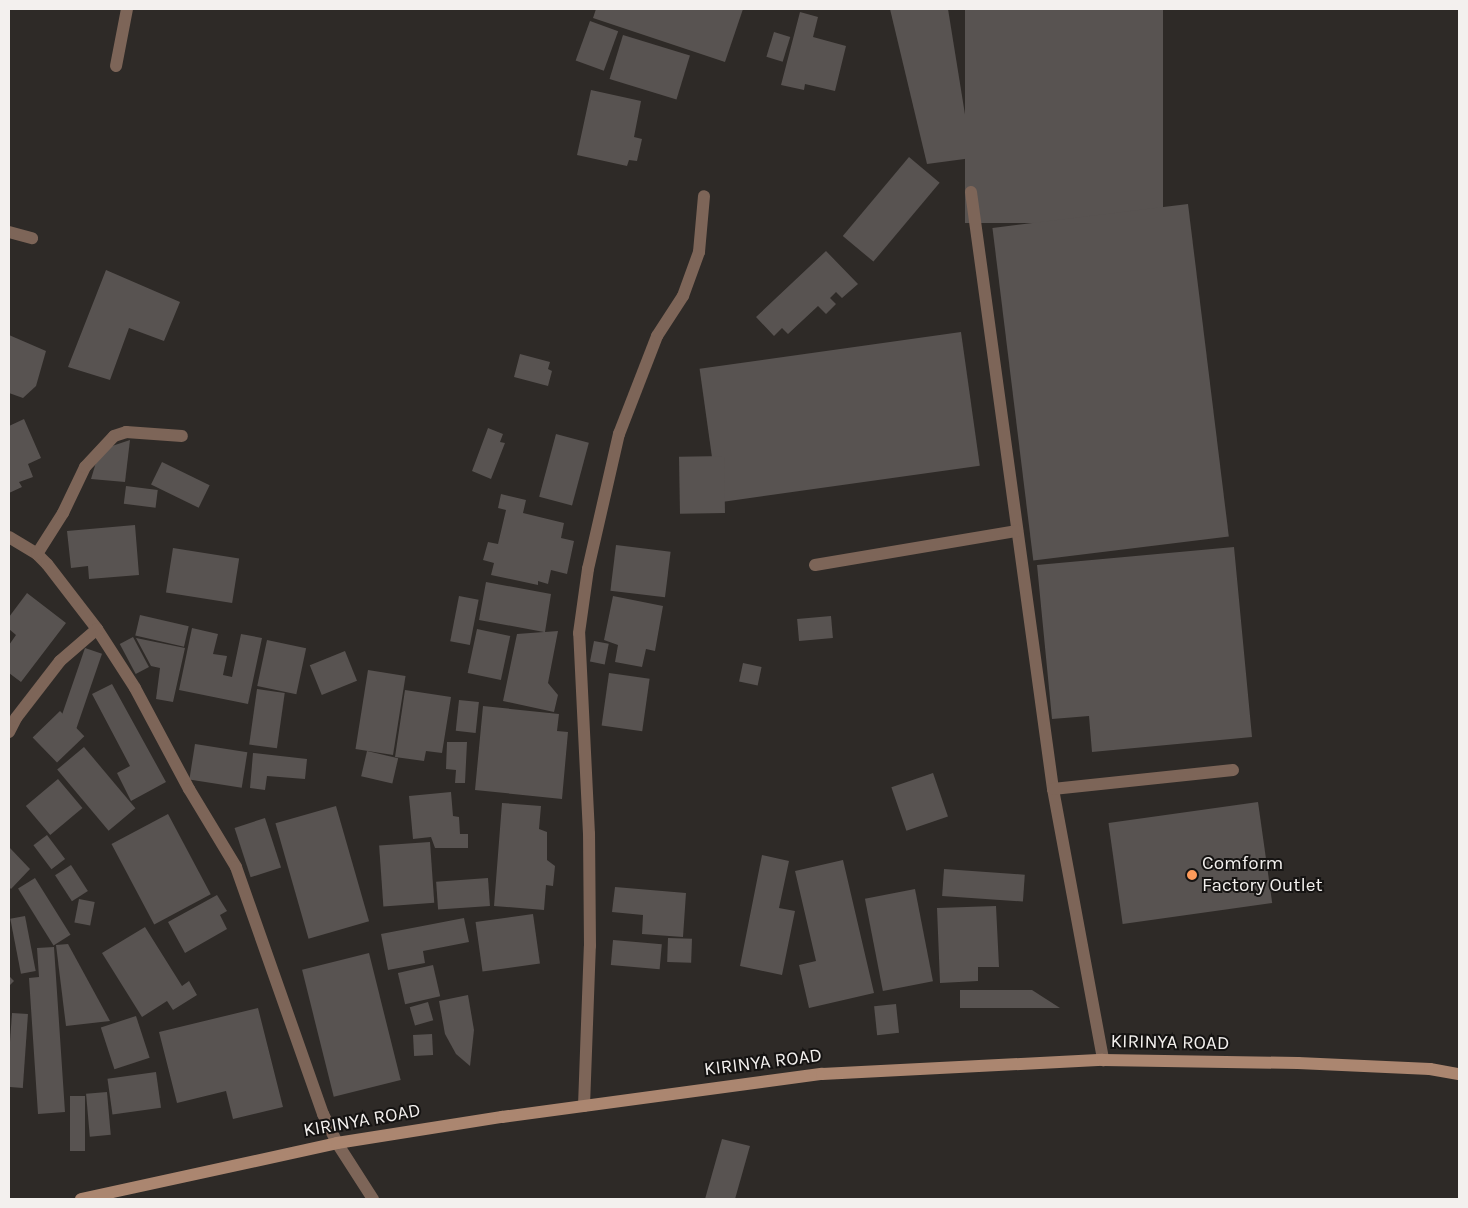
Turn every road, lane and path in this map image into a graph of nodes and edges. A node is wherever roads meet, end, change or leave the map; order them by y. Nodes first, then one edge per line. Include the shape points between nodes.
1 (126, 9) edge
2 (116, 66) dead end
3 (971, 192) dead end
4 (704, 196) dead end
5 (9, 232) edge
6 (32, 238) dead end
7 (182, 436) dead end
8 (1017, 531) junction
9 (9, 537) edge
10 (37, 554) junction
11 (815, 564) dead end
12 (96, 629) junction
13 (9, 732) edge
14 (1233, 770) dead end
15 (1053, 789) junction
16 (1103, 1060) junction
17 (1459, 1074) edge
18 (584, 1106) junction
19 (337, 1143) junction
20 (81, 1199) edge
21 (373, 1199) edge

1 - 2 street
3 - 8 street
4 - 18 street via 698,252 683,296 657,336 619,434 588,569 579,633 589,927
5 - 6 street
7 - 10 street via 126,432 114,436 85,467 63,513
8 - 11 street
8 - 15 street
9 - 10 street
10 - 12 street
12 - 13 street via 60,661
12 - 19 street via 135,688 189,790 236,867 323,1114
14 - 15 street
15 - 16 street
16 - 17 main road, KIRINYA ROAD via 1298,1063 1430,1069
16 - 18 main road, KIRINYA ROAD via 822,1074
18 - 19 main road, KIRINYA ROAD
19 - 20 main road, KIRINYA ROAD
19 - 21 street

